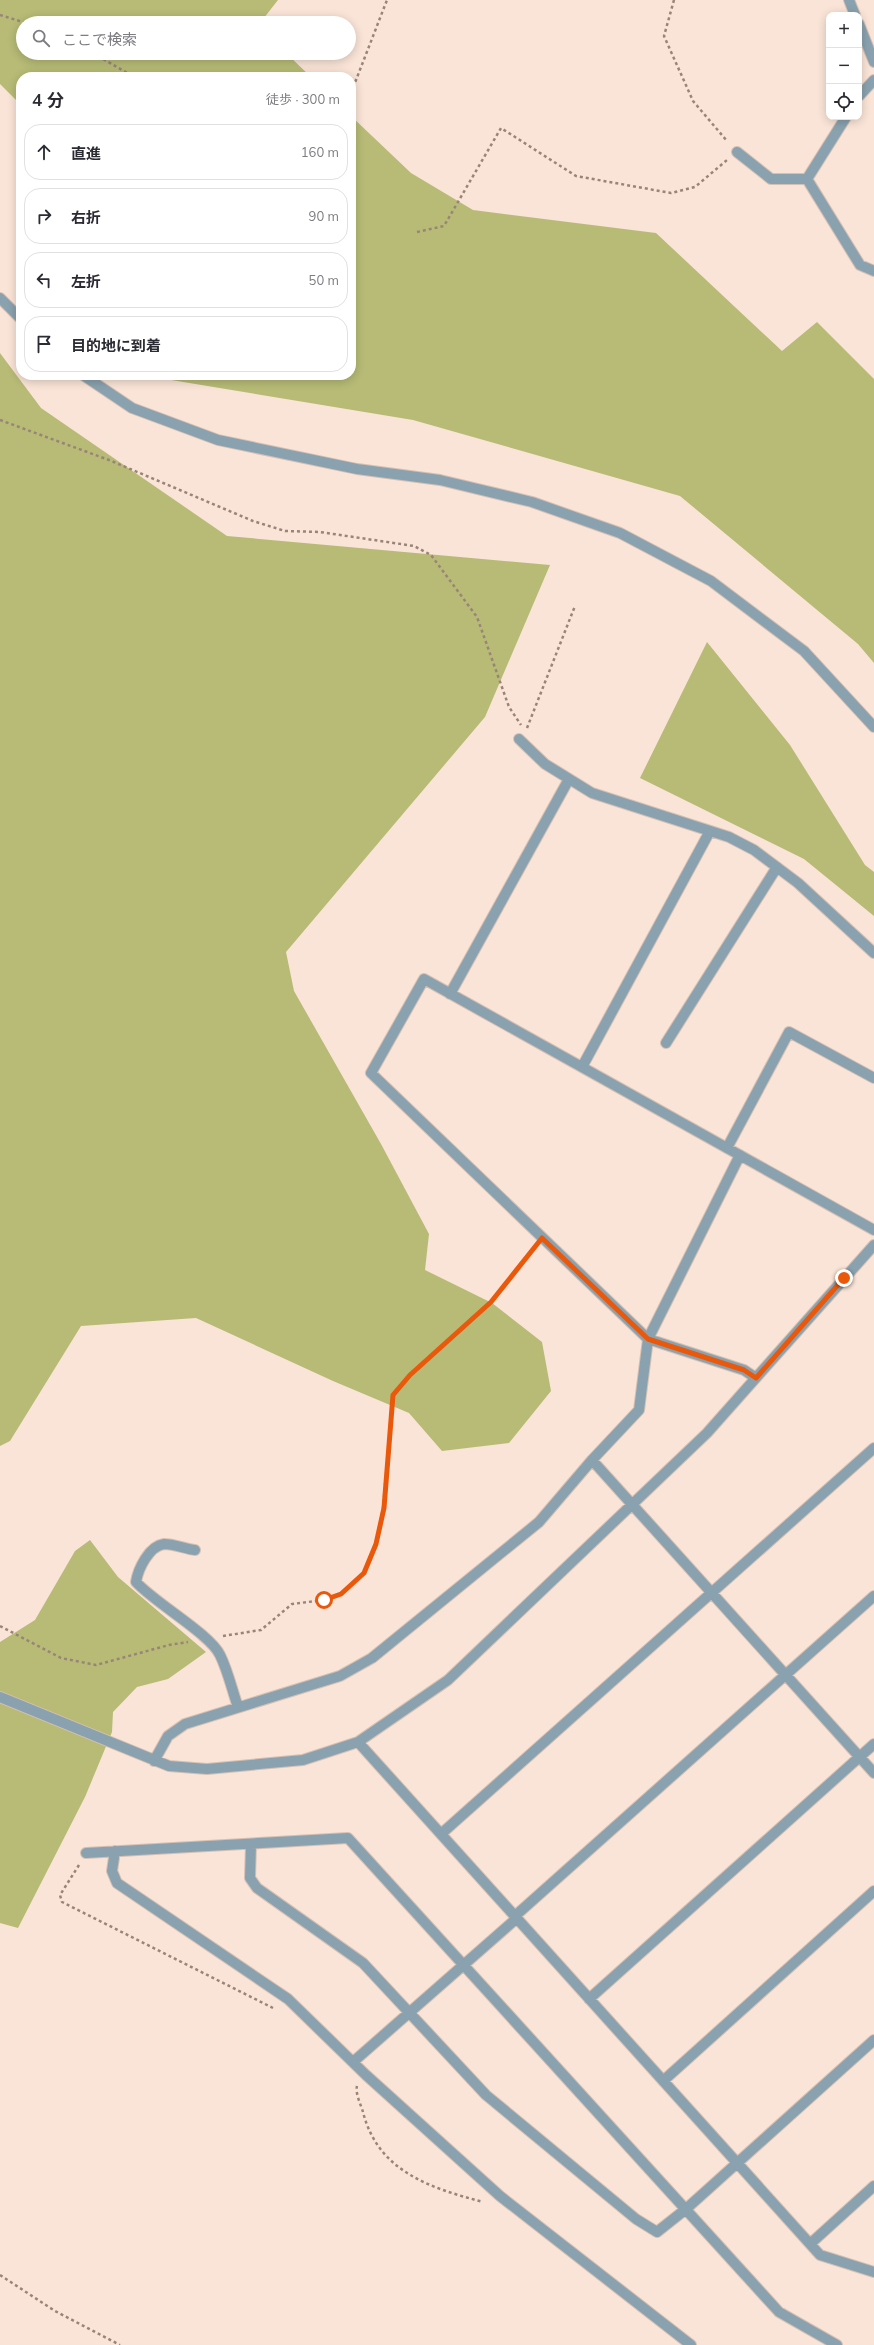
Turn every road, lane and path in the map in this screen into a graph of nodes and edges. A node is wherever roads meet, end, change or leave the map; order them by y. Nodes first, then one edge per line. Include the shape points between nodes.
1 (387, 0) edge
2 (674, 0) edge
3 (849, 0) edge
4 (854, 12) edge
5 (0, 15) edge
6 (16, 20) edge
7 (862, 32) edge
8 (105, 60) edge
9 (874, 62) edge
10 (125, 72) edge
11 (356, 80) edge
12 (874, 80) edge
13 (862, 93) edge
14 (844, 120) edge
15 (736, 152) junction
16 (807, 179) junction
17 (417, 232) dead end
18 (874, 271) edge
19 (0, 298) edge
20 (16, 314) edge
21 (90, 380) edge
22 (0, 420) edge
23 (575, 606) dead end
24 (874, 727) edge
25 (526, 729) junction
26 (520, 740) joint
27 (569, 779) junction
28 (710, 830) junction
29 (777, 867) junction
30 (874, 953) edge
31 (450, 994) junction
32 (666, 1043) dead end
33 (582, 1067) junction
34 (874, 1078) edge
35 (726, 1148) junction
36 (740, 1156) junction
37 (874, 1230) edge
38 (542, 1238) junction
39 (874, 1244) edge
40 (648, 1339) junction
41 (756, 1378) junction
42 (874, 1448) edge
43 (592, 1460) junction
44 (632, 1504) junction
45 (195, 1550) dead end
46 (712, 1593) junction
47 (874, 1596) edge
48 (0, 1626) edge
49 (205, 1639) junction
50 (786, 1675) junction
51 (0, 1696) edge
52 (238, 1707) junction
53 (358, 1742) junction
54 (874, 1744) edge
55 (860, 1757) junction
56 (154, 1761) junction
57 (874, 1773) edge
58 (441, 1834) junction
59 (251, 1844) junction
60 (115, 1851) junction
61 (86, 1853) joint
62 (874, 1892) edge
63 (516, 1917) junction
64 (464, 1965) junction
65 (589, 1999) junction
66 (277, 2010) dead end
67 (409, 2013) junction
68 (874, 2040) edge
69 (354, 2062) junction
70 (366, 2075) junction
71 (663, 2081) junction
72 (738, 2163) junction
73 (874, 2186) edge
74 (508, 2202) junction
75 (686, 2209) junction
76 (810, 2244) junction
77 (874, 2272) edge
78 (0, 2275) edge
79 (120, 2345) edge
80 (691, 2345) edge
81 (837, 2345) edge

1 - 11 path
2 - 15 path via 664,36 693,102
3 - 4 street
5 - 6 path
7 - 9 street
8 - 10 path
12 - 13 street
14 - 16 street
15 - 16 street via 771,179
15 - 17 path via 695,187 671,193 576,176 501,128 444,226
16 - 18 street via 860,265
19 - 20 street
21 - 24 street via 132,408 218,440 357,469 440,480 532,502 620,533 711,581 804,651
22 - 25 path via 109,460 252,521 285,531 320,532 414,546 431,555 477,617 509,707
23 - 25 path
25 - 26 path
26 - 27 street via 545,764
27 - 28 street via 592,793
27 - 31 street
28 - 29 street via 754,850
28 - 33 street
29 - 30 street
29 - 32 street
31 - 33 street
31 - 38 street via 424,979 371,1073
33 - 35 street
34 - 35 street via 789,1032
35 - 36 street
36 - 37 street
36 - 40 street
38 - 40 street
38 - 49 path via 491,1302 410,1375 393,1395 384,1508 376,1544 364,1573 341,1594 324,1600 292,1604 261,1630
39 - 41 street
40 - 41 street via 744,1370
40 - 43 street via 638,1410
41 - 44 street via 707,1433
42 - 46 street
43 - 44 street
43 - 52 street via 540,1522 372,1658 340,1676
44 - 46 street
44 - 53 street via 448,1680
45 - 49 street via 165,1544 158,1546 137,1572 136,1582 148,1595
46 - 50 street
46 - 58 street
47 - 50 street
48 - 49 path via 61,1658 96,1666 169,1645
49 - 52 street via 220,1653
50 - 55 street
50 - 63 street
51 - 56 street
52 - 56 street via 185,1724 168,1736
53 - 56 street via 303,1760 207,1769 169,1766
53 - 58 street
54 - 55 street
55 - 57 street
55 - 65 street
58 - 63 street
59 - 60 street
59 - 64 street via 348,1838
59 - 67 street via 250,1878 257,1888 363,1963
60 - 61 street
60 - 69 street via 112,1871 117,1883 288,1999
61 - 66 path via 60,1895 62,1902
62 - 71 street
63 - 64 street
63 - 65 street
64 - 67 street
64 - 75 street
65 - 71 street
67 - 69 street
67 - 75 street via 486,2095 636,2219 657,2232
68 - 72 street
69 - 70 street
70 - 74 street
70 - 74 path via 356,2088 365,2122 394,2165 409,2176 443,2191 488,2203
71 - 72 street
72 - 75 street
72 - 76 street
73 - 76 street
74 - 80 street
75 - 81 street via 779,2312
76 - 77 street via 820,2255
78 - 79 path via 55,2311

